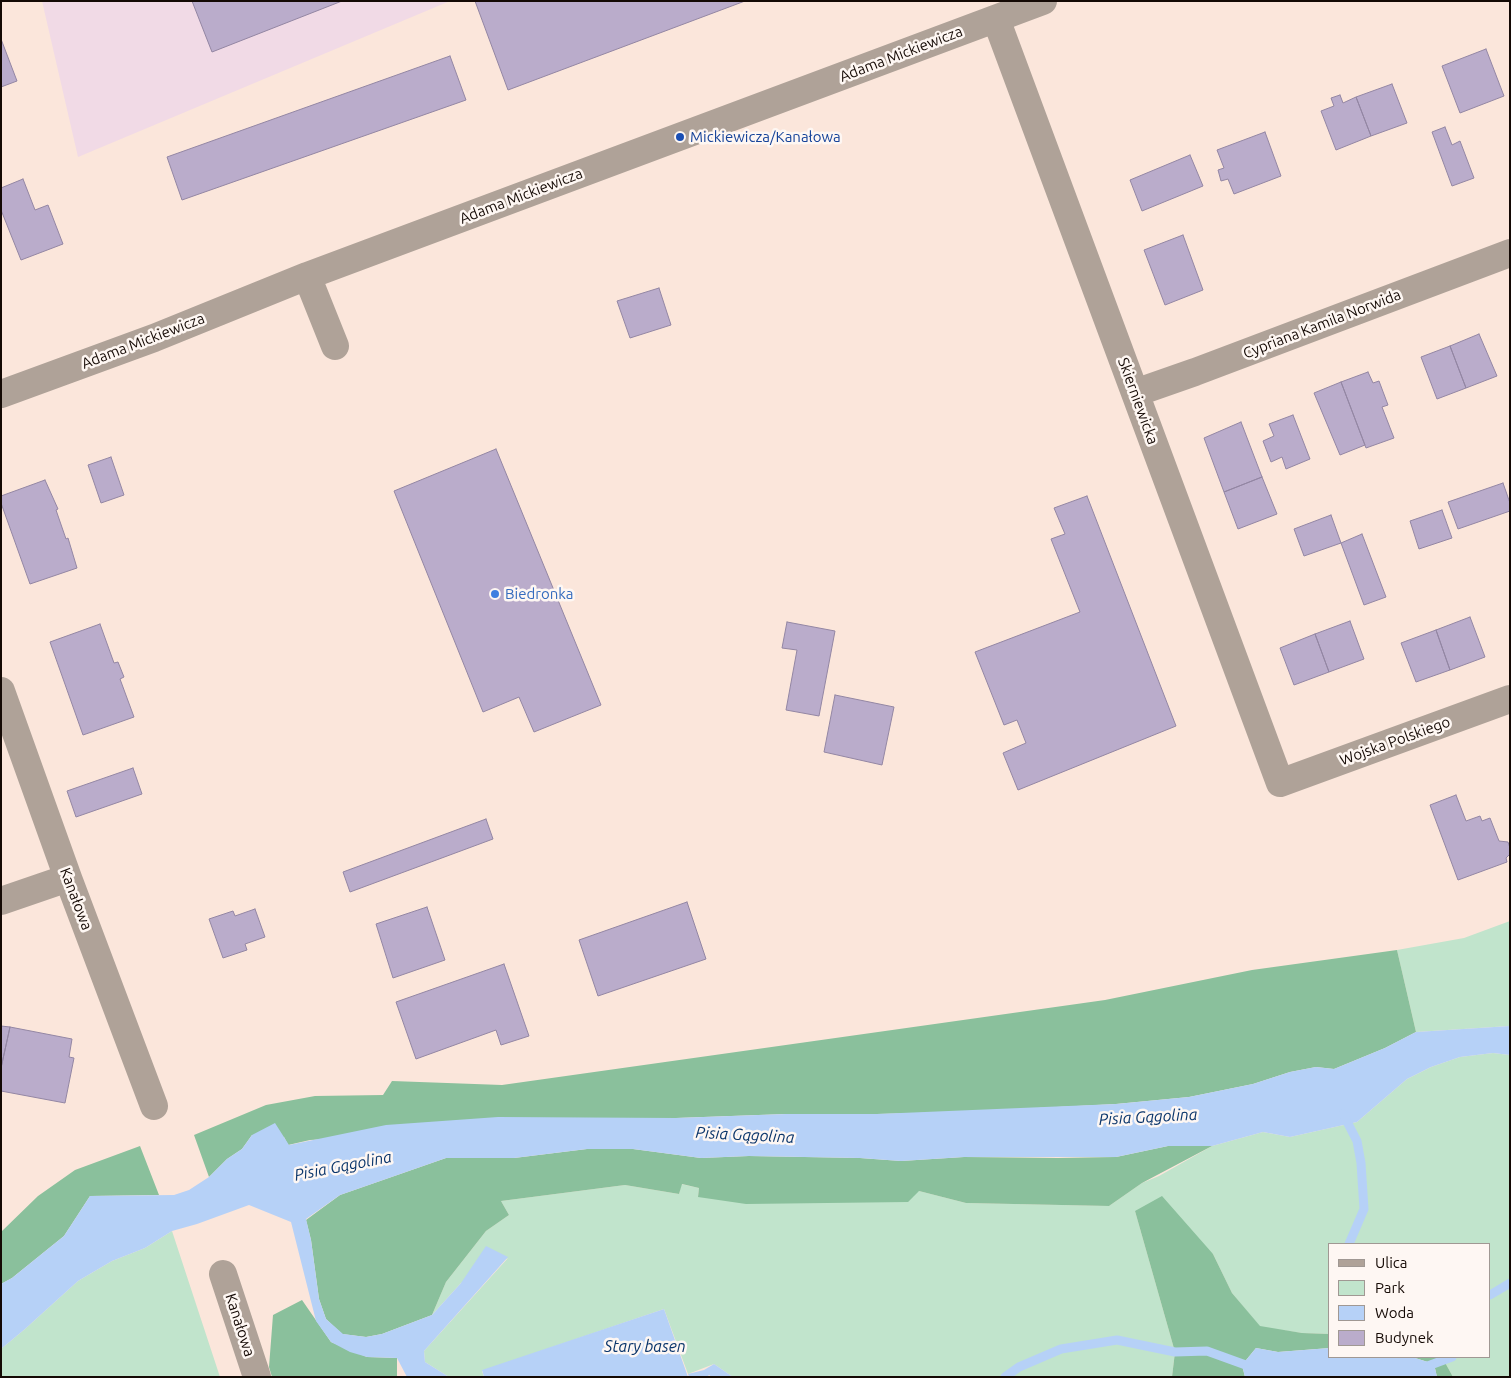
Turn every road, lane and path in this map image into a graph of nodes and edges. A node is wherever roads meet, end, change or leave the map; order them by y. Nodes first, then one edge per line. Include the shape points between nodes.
1 (1043, 1) edge
2 (996, 19) junction
3 (1510, 253) edge
4 (307, 276) junction
5 (335, 346) dead end
6 (1135, 393) junction
7 (1, 394) edge
8 (1, 691) edge
9 (1510, 699) edge
10 (1280, 783) joint
11 (68, 878) junction
12 (1, 901) edge
13 (154, 1106) dead end
14 (223, 1274) dead end
15 (257, 1377) edge

1 - 2 street, Adama Mickiewicza
2 - 4 street, Adama Mickiewicza
2 - 6 street, Skierniewicka
3 - 6 street, Cypriana Kamila Norwida
4 - 5 street
4 - 7 street, Adama Mickiewicza via 154,338
6 - 10 street, Skierniewicka
8 - 11 street, Kanałowa
9 - 10 street, Wojska Polskiego
11 - 12 street
11 - 13 street, Kanałowa
14 - 15 street, Kanałowa

